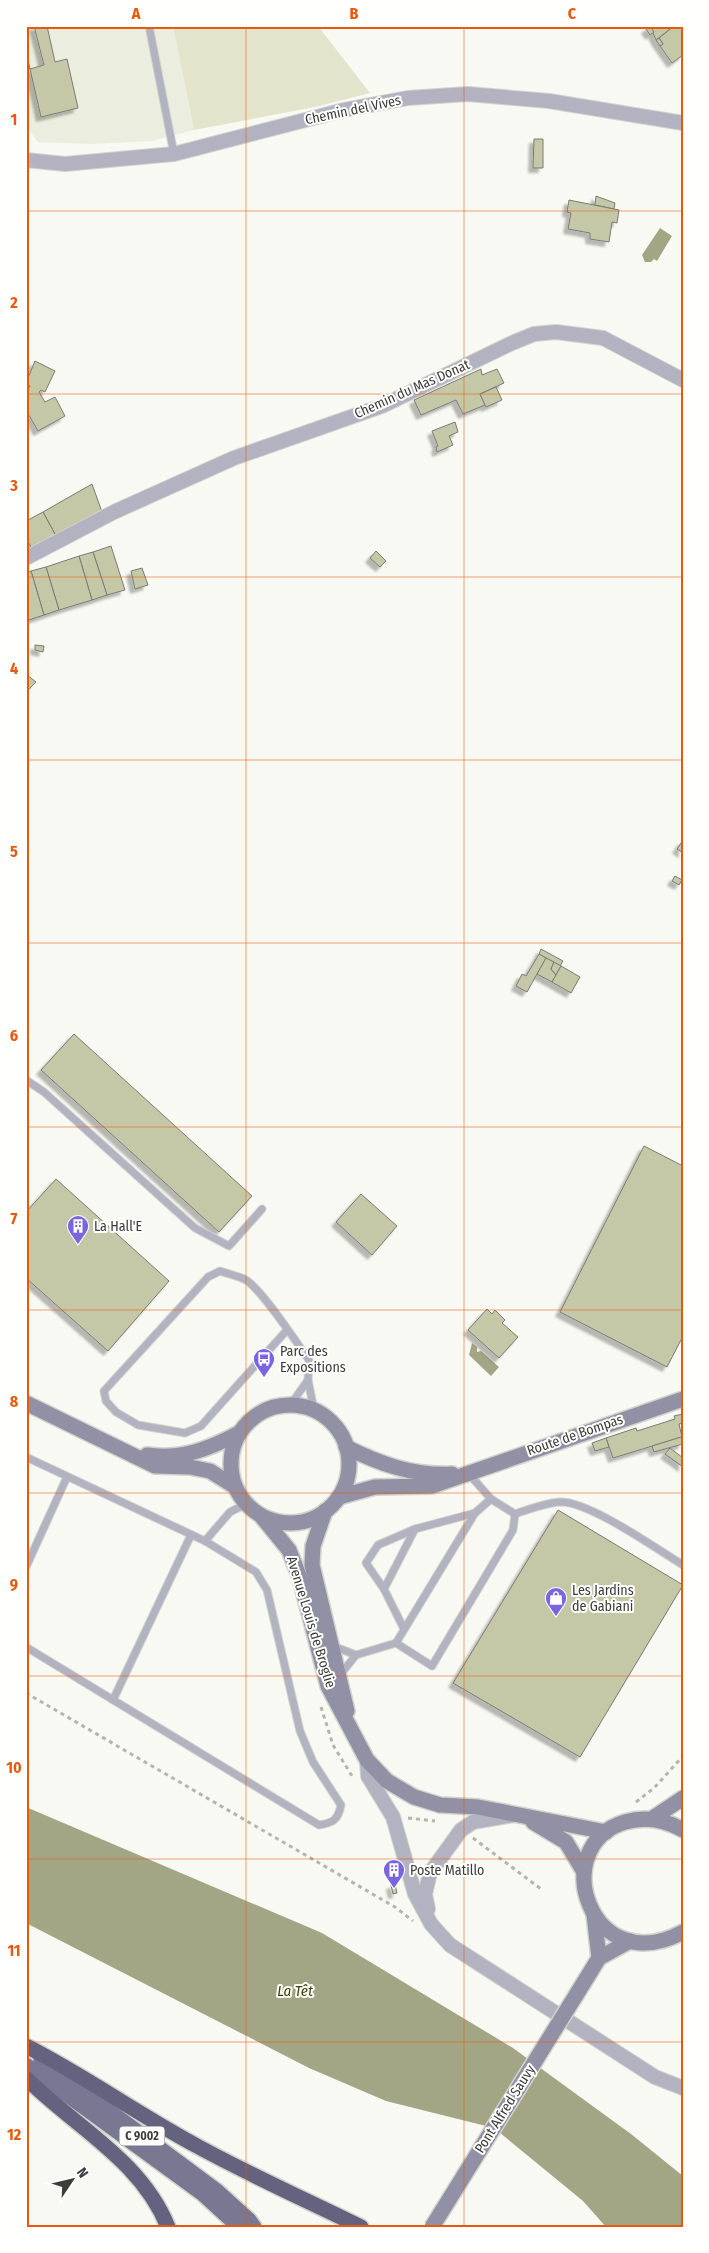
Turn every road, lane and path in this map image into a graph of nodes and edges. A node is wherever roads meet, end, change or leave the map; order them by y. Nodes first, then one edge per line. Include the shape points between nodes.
1 (149, 26) edge
2 (683, 123) edge
3 (174, 154) junction
4 (26, 160) edge
5 (683, 380) edge
6 (26, 558) edge
7 (26, 1080) edge
8 (262, 1209) dead end
9 (287, 1330) junction
10 (308, 1380) junction
11 (683, 1399) edge
12 (26, 1403) edge
13 (291, 1404) junction
14 (314, 1410) junction
15 (239, 1433) junction
16 (346, 1447) junction
17 (128, 1452) junction
18 (26, 1457) edge
19 (468, 1473) junction
20 (67, 1477) junction
21 (234, 1486) junction
22 (339, 1497) junction
23 (491, 1499) junction
24 (246, 1504) junction
25 (325, 1512) junction
26 (475, 1513) junction
27 (516, 1514) junction
28 (262, 1517) junction
29 (415, 1529) junction
30 (191, 1535) junction
31 (205, 1541) junction
32 (683, 1565) edge
33 (26, 1567) edge
34 (384, 1589) junction
35 (404, 1630) junction
36 (396, 1643) junction
37 (332, 1646) junction
38 (26, 1647) edge
39 (356, 1656) junction
40 (339, 1676) junction
41 (26, 1692) edge
42 (113, 1700) junction
43 (352, 1732) junction
44 (683, 1756) edge
45 (367, 1760) junction
46 (683, 1798) edge
47 (636, 1802) dead end
48 (520, 1815) junction
49 (653, 1818) junction
50 (683, 1830) edge
51 (606, 1832) junction
52 (584, 1872) junction
53 (594, 1915) junction
54 (415, 1923) dead end
55 (431, 1924) junction
56 (683, 1932) edge
57 (630, 1942) junction
58 (598, 1958) junction
59 (26, 2047) edge
60 (26, 2065) edge
61 (26, 2078) edge
62 (683, 2088) edge
63 (168, 2227) edge
64 (239, 2227) edge
65 (254, 2227) edge
66 (361, 2227) edge
67 (432, 2227) edge

1 - 3 lane
2 - 3 street, Chemin del Vives via 549,101 468,94 408,98 344,110
3 - 4 street, Chemin del Vives via 65,164
5 - 6 street, Chemin du Mas Donat via 603,338 556,332 534,334 382,406 234,458 114,512
7 - 8 lane via 44,1092 195,1228 229,1246
9 - 9 lane via 246,1281 220,1271 208,1278 104,1391 106,1401 116,1412 138,1425 185,1433 201,1426
9 - 10 lane via 309,1360
10 - 13 lane
10 - 14 lane
11 - 19 main road, Route de Bompas
12 - 17 main road
13 - 14 main road
13 - 15 main road via 261,1412
14 - 16 main road via 328,1419
15 - 17 main road via 190,1455 156,1456
15 - 21 main road via 232,1450 230,1468
16 - 19 main road, Route de Bompas via 375,1462 401,1470 433,1475
16 - 22 main road via 349,1464
17 - 21 main road via 155,1466 210,1471
18 - 20 lane
19 - 22 main road, Route de Bompas via 432,1486 375,1487
19 - 23 lane
20 - 30 lane
20 - 33 lane
21 - 24 main road
22 - 25 main road
23 - 26 lane
23 - 27 lane
24 - 28 main road
24 - 31 lane via 230,1512
25 - 28 main road via 311,1520 295,1523
25 - 37 main road, Avenue Louis de Broglie via 313,1546 312,1565
26 - 29 lane
26 - 35 lane
27 - 32 lane via 561,1502 582,1505
27 - 36 lane via 512,1530 432,1666
28 - 43 main road, Avenue Louis de Broglie via 289,1550 300,1578 328,1686
29 - 34 lane
29 - 34 lane via 378,1545 366,1563
30 - 31 lane
30 - 42 lane
31 - 42 lane via 256,1572 266,1590 300,1731 313,1762 341,1806 339,1816 331,1824 319,1825
34 - 35 lane
35 - 36 lane
36 - 39 lane
37 - 39 lane
37 - 40 main road, Avenue Louis de Broglie
38 - 42 lane
39 - 40 lane
40 - 43 main road, Avenue Louis de Broglie
41 - 54 path via 386,1902
43 - 45 main road, Avenue Louis de Broglie
44 - 47 path via 654,1788
45 - 48 main road, Avenue Louis de Broglie via 387,1780 414,1797 440,1805 478,1807
45 - 55 street via 368,1776 393,1817 415,1894
46 - 49 main road
48 - 51 main road, Avenue Louis de Broglie
48 - 52 main road, Avenue Louis de Broglie via 566,1842
48 - 55 street via 473,1822 461,1830 430,1874 425,1894
49 - 50 main road
49 - 51 main road via 636,1819
51 - 52 main road via 596,1844
52 - 53 main road via 587,1902
53 - 57 main road via 616,1936
53 - 58 main road
55 - 62 street via 450,1945 656,2077
56 - 57 main road via 668,1940 649,1944
57 - 58 main road
58 - 67 main road, Pont Alfred Sauvy, bridge
59 - 65 main road, C 9002 via 217,2191
59 - 66 highway via 58,2062 197,2147
60 - 64 main road, C 9002 via 203,2194
61 - 63 highway via 119,2156 147,2189

